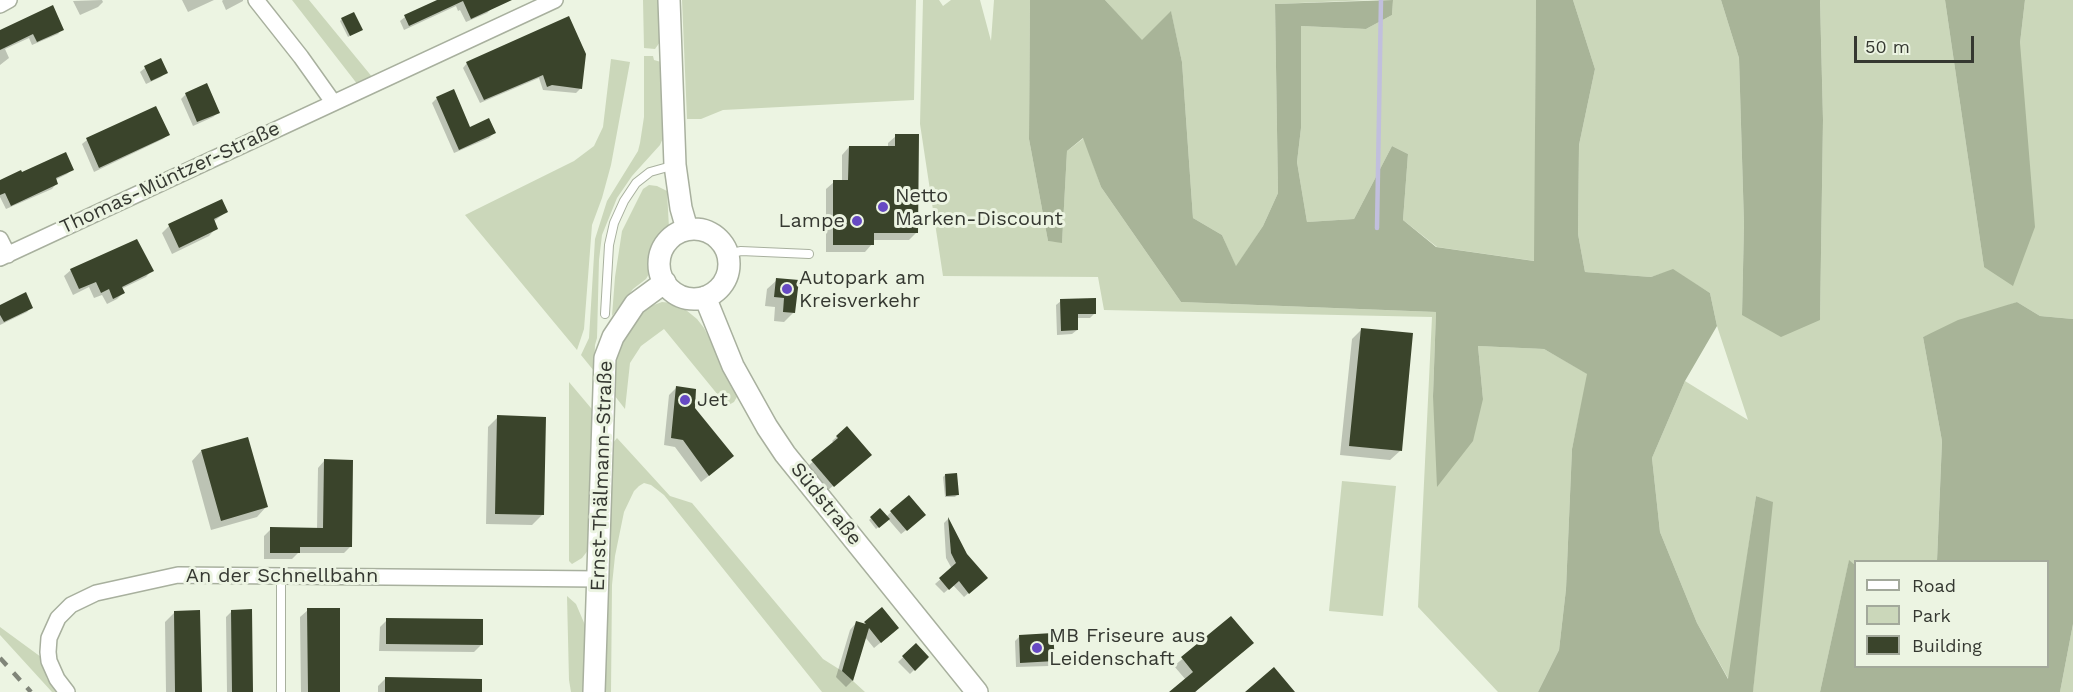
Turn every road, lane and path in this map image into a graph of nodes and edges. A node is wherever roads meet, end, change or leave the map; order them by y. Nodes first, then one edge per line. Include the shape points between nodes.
1 (9, 0) edge
2 (256, 0) edge
3 (555, 0) edge
4 (669, 0) edge
5 (0, 5) edge
6 (333, 102) junction
7 (675, 165) junction
8 (687, 229) junction
9 (0, 239) edge
10 (727, 254) junction
11 (809, 254) dead end
12 (4, 256) edge
13 (665, 282) junction
14 (705, 297) junction
15 (605, 315) dead end
16 (281, 576) junction
17 (598, 579) junction
18 (67, 692) edge
19 (281, 692) edge
20 (594, 692) edge
21 (977, 692) edge

1 - 5 street
2 - 6 street
3 - 6 street, Thomas-Müntzer-Straße
4 - 7 main road
6 - 12 street, Thomas-Müntzer-Straße
7 - 8 main road
7 - 15 lane via 650,172 636,183 624,201 609,245
8 - 10 main road via 710,232
8 - 13 main road via 663,247 659,266
9 - 12 street, Thomas-Müntzer-Straße
10 - 11 lane
10 - 14 main road via 724,283
13 - 14 main road via 674,293 684,297
13 - 17 main road, Ernst-Thälmann-Straße via 635,304 613,337 605,358
14 - 21 main road, Südstraße via 733,366 785,454
16 - 17 street, An der Schnellbahn
16 - 18 street, An der Schnellbahn via 178,575 96,594 71,605 52,628 48,652 57,679
16 - 19 lane
17 - 20 main road, Ernst-Thälmann-Straße

